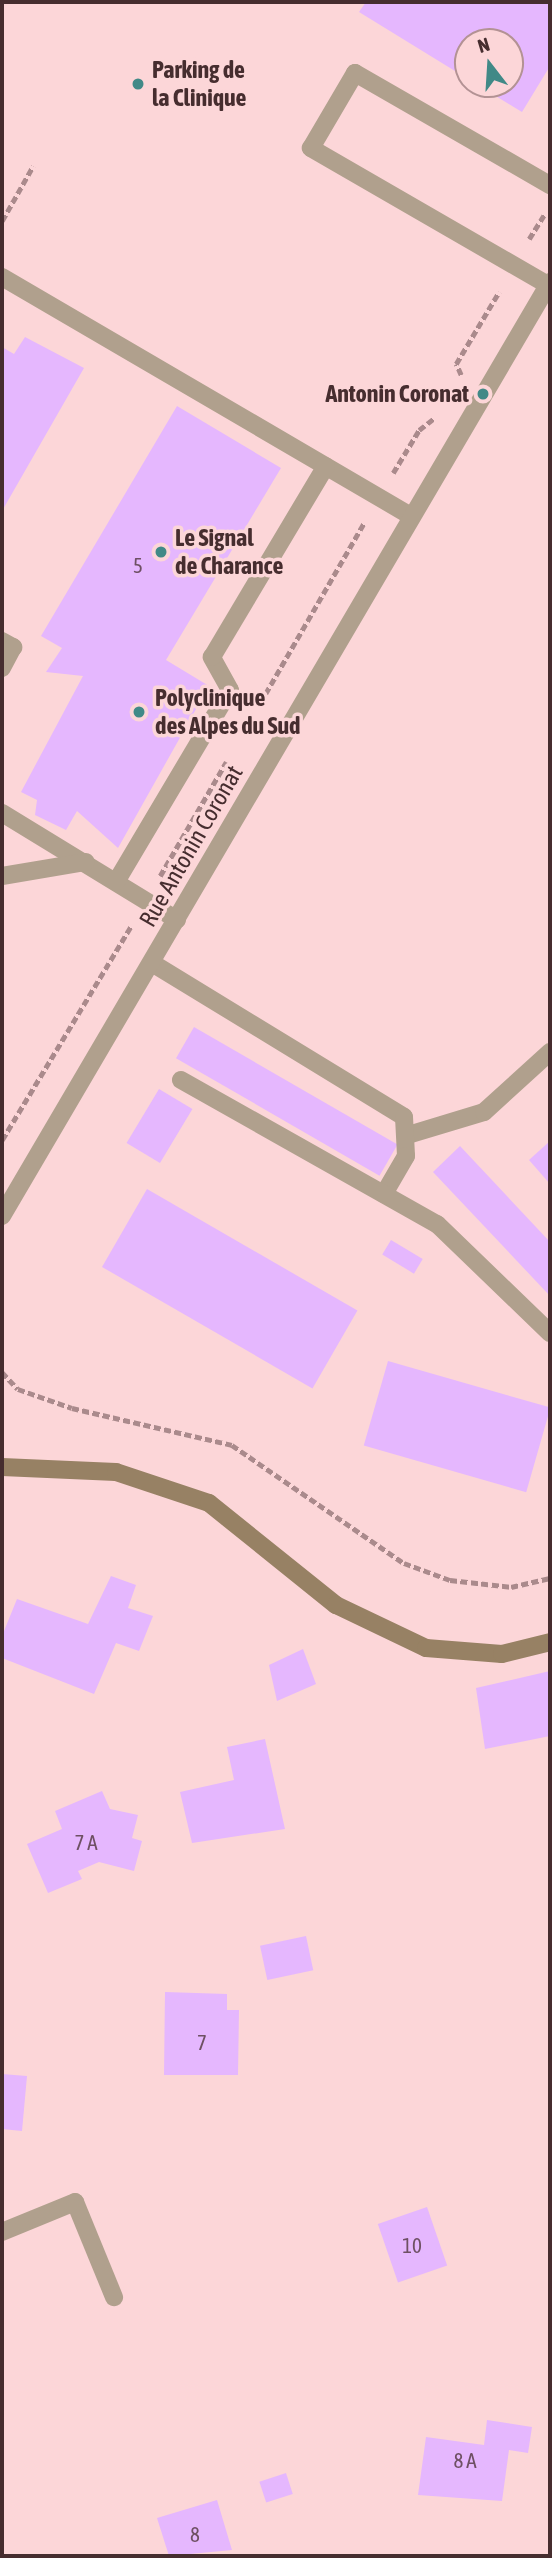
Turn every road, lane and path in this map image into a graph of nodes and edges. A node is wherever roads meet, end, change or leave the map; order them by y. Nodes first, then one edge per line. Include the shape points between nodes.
1 (33, 166) dead end
2 (550, 185) edge
3 (550, 203) edge
4 (2, 221) edge
5 (514, 266) junction
6 (2, 277) edge
7 (549, 284) edge
8 (463, 380) dead end
9 (441, 413) dead end
10 (326, 466) junction
11 (379, 497) junction
12 (411, 516) junction
13 (2, 641) edge
14 (2, 668) edge
15 (255, 711) dead end
16 (228, 759) dead end
17 (2, 813) edge
18 (86, 862) junction
19 (2, 876) edge
20 (116, 882) junction
21 (146, 902) junction
22 (177, 920) junction
23 (152, 963) junction
24 (550, 1052) edge
25 (181, 1080) dead end
26 (408, 1135) junction
27 (2, 1140) edge
28 (384, 1194) junction
29 (2, 1216) edge
30 (550, 1333) edge
31 (2, 1372) edge
32 (2, 1467) edge
33 (550, 1578) edge
34 (550, 1642) edge
35 (2, 2232) edge
36 (114, 2297) dead end

1 - 4 path
2 - 5 street via 355,73 311,148
3 - 5 path
5 - 7 street
5 - 8 path via 456,364
6 - 10 street
7 - 12 street, Rue Antonin Coronat
9 - 11 path via 419,430
10 - 11 street
10 - 20 street via 212,657 230,690
11 - 12 street
11 - 15 path
12 - 22 street, Rue Antonin Coronat
13 - 14 street via 13,647
16 - 21 path
17 - 18 street
18 - 19 street
18 - 20 street
20 - 21 street
21 - 22 street
21 - 27 path
22 - 23 street, Rue Antonin Coronat
23 - 26 street via 404,1117
23 - 29 street, Rue Antonin Coronat
24 - 26 street via 484,1112
25 - 28 street
26 - 28 street via 406,1156
28 - 30 street via 438,1224
31 - 33 path via 18,1389 72,1408 232,1445 404,1563 450,1580 511,1587
32 - 34 street via 116,1472 209,1503 336,1605 426,1648 502,1654
35 - 36 street via 75,2202

